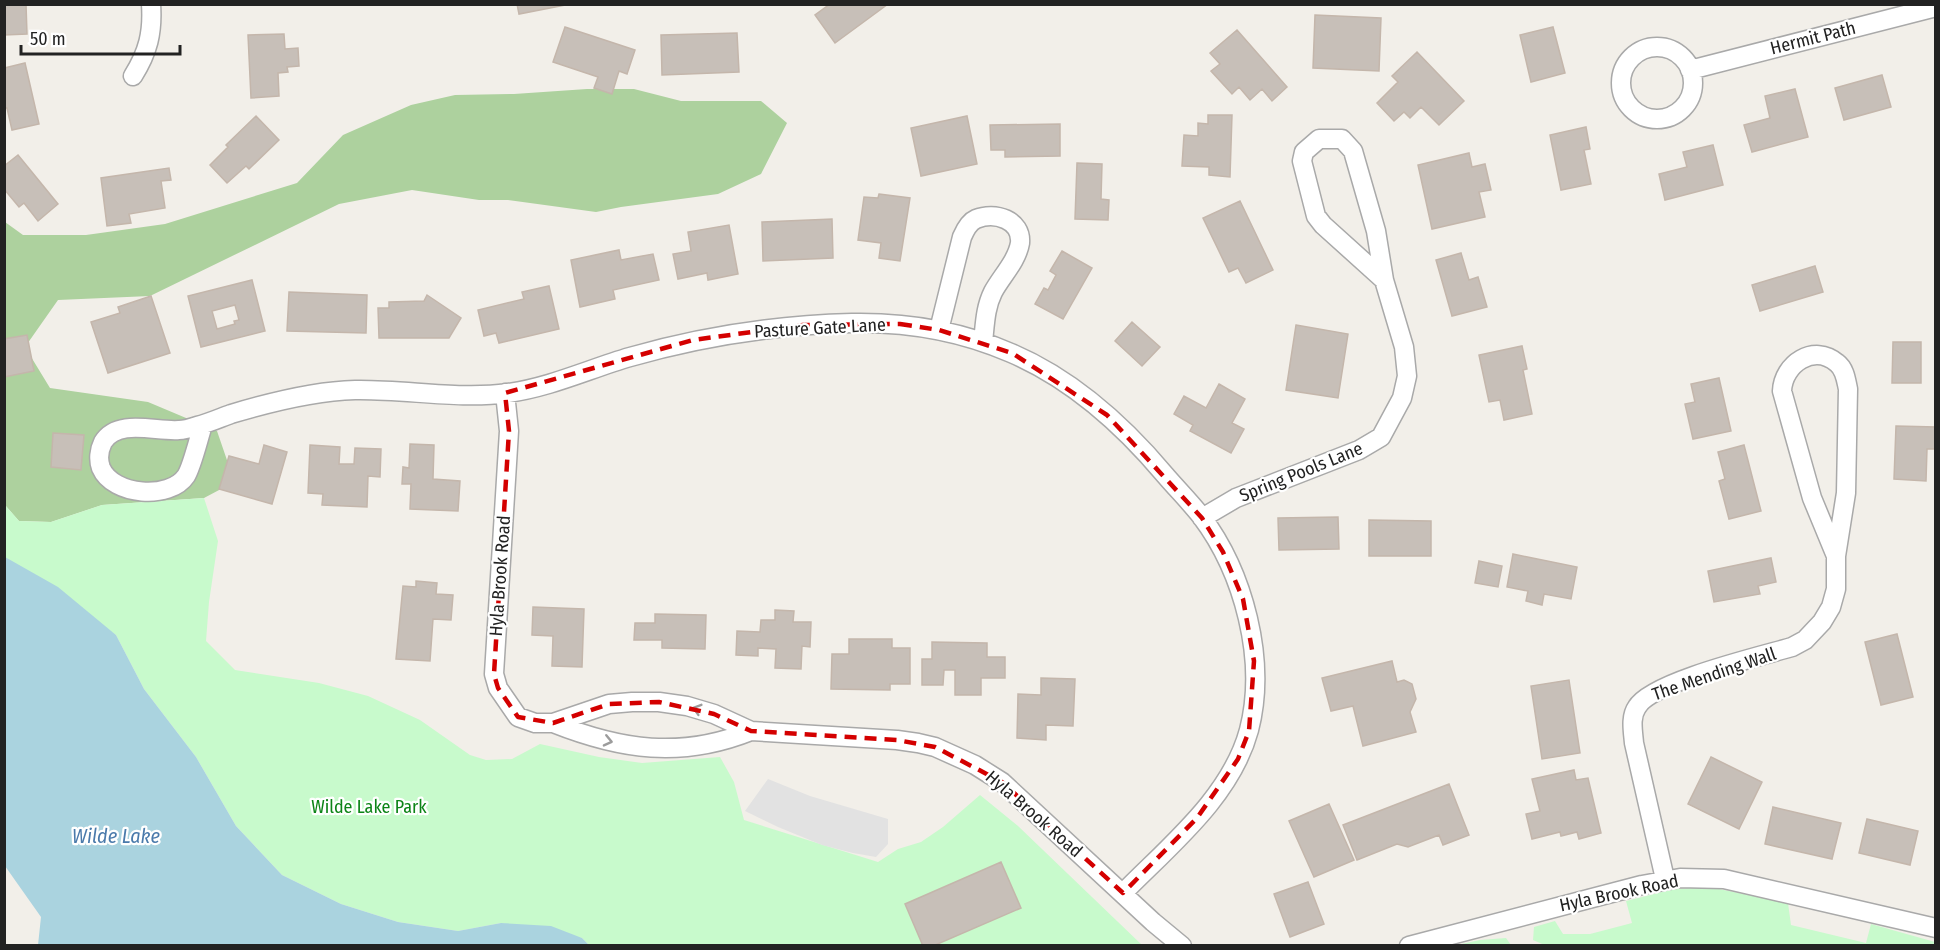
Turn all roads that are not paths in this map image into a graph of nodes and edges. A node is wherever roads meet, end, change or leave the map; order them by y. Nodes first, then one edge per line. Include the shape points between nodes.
1 (151, 4) edge
2 (1935, 7) edge
3 (1690, 69) junction
4 (132, 76) dead end
5 (1384, 280) junction
6 (939, 330) junction
7 (983, 342) junction
8 (505, 393) junction
9 (203, 424) junction
10 (1202, 518) junction
11 (1836, 556) junction
12 (553, 723) junction
13 (751, 731) junction
14 (1665, 879) junction
15 (1123, 893) junction
16 (1935, 928) edge
17 (1182, 945) edge
18 (1409, 945) edge

1 - 4 street via 145,57
2 - 3 street, Hermit Path
3 - 3 street via 1679,55 1651,48 1626,64 1621,79 1623,97 1629,108 1643,117 1667,118 1678,113 1691,96
5 - 5 street, Spring Pools Lane via 1376,231 1353,151 1342,139 1319,139 1304,152 1302,161 1316,216
5 - 10 street, Spring Pools Lane via 1404,347 1407,376 1402,398 1382,437 1359,450 1236,498
6 - 7 street, Pasture Gate Lane
6 - 7 street via 966,227 975,219 1001,218 1013,222 1020,244 993,293
6 - 8 street, Pasture Gate Lane via 857,323 752,330 693,340 625,358 542,387
7 - 10 street, Pasture Gate Lane via 1037,366 1107,415 1140,446
8 - 9 street, Pasture Gate Lane via 349,390 299,397
8 - 12 street, Hyla Brook Road via 509,431 494,674 498,688 518,717 535,723
9 - 9 street, Pasture Gate Lane via 181,430 126,428 114,432 100,447 102,471 112,483 127,490 169,489 178,485 189,473
10 - 15 street, Pasture Gate Lane via 1232,573 1250,630 1254,688 1249,731 1221,788
11 - 11 street, The Mending Wall via 1846,493 1848,389 1838,363 1814,355 1794,364 1782,381 1782,391 1812,498
11 - 14 street, The Mending Wall via 1832,607 1805,640 1663,687 1635,708 1634,743
12 -> 13 street, Hyla Brook Road via 609,742 659,749 712,744
13 -> 12 street, Hyla Brook Road via 714,714 659,702 609,704
13 - 15 street, Hyla Brook Road via 897,740 954,755 1002,782
14 - 16 street, Hyla Brook Road via 1724,879
14 - 18 street, Hyla Brook Road
15 - 17 street, Hyla Brook Road

